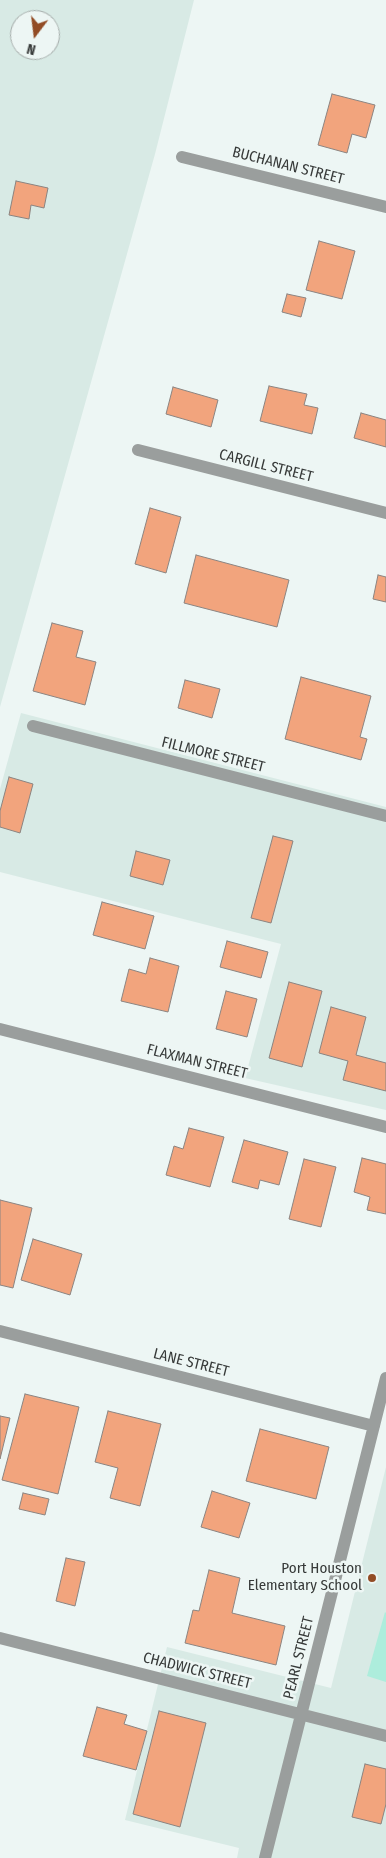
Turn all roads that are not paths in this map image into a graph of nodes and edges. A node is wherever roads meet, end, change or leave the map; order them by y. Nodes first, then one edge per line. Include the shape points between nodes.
1 (182, 157) dead end
2 (386, 207) edge
3 (138, 450) dead end
4 (386, 513) edge
5 (33, 726) dead end
6 (386, 816) edge
7 (0, 1029) edge
8 (386, 1127) edge
9 (0, 1331) edge
10 (386, 1378) edge
11 (374, 1426) junction
12 (0, 1638) edge
13 (301, 1714) junction
14 (386, 1736) edge
15 (265, 1858) edge

1 - 2 street, BUCHANAN STREET
3 - 4 street, CARGILL STREET
5 - 6 street, FILLMORE STREET
7 - 8 street, FLAXMAN STREET
9 - 11 street, LANE STREET
10 - 11 street, PEARL STREET
11 - 13 street, PEARL STREET
12 - 13 street, CHADWICK STREET
13 - 14 street, CHADWICK STREET
13 - 15 street, PEARL STREET

